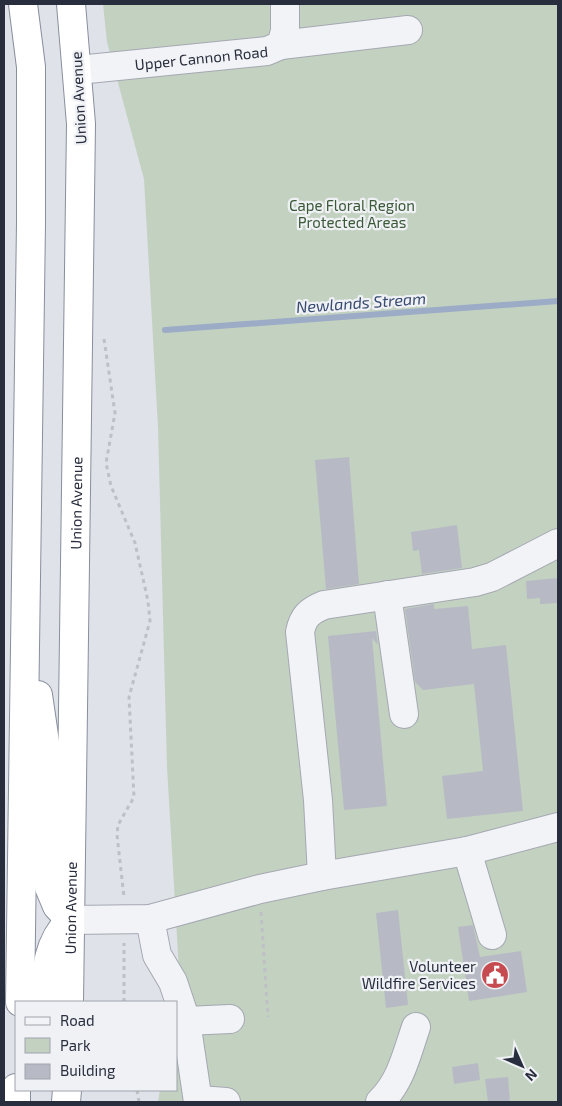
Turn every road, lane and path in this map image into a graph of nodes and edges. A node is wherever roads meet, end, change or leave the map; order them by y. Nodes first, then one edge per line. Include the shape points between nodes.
1 (23, 4) edge
2 (72, 4) edge
3 (285, 4) edge
4 (408, 30) dead end
5 (280, 45) junction
6 (78, 70) junction
7 (104, 337) dead end
8 (558, 543) edge
9 (388, 595) junction
10 (26, 659) junction
11 (404, 714) dead end
12 (558, 826) edge
13 (467, 852) junction
14 (322, 876) junction
15 (260, 889) junction
16 (70, 920) junction
17 (137, 920) junction
18 (492, 935) dead end
19 (20, 1001) edge
20 (44, 1001) edge
21 (69, 1001) edge
22 (124, 1001) edge
23 (268, 1017) dead end
24 (230, 1019) dead end
25 (186, 1021) junction
26 (416, 1027) dead end
27 (199, 1101) edge
28 (226, 1102) edge
29 (380, 1102) edge

1 - 10 highway via 31,66 32,110
2 - 6 highway, Union Avenue
3 - 5 street, Upper Cannon Road via 286,31
4 - 5 street
5 - 6 street, Upper Cannon Road via 267,51
6 - 16 highway, Union Avenue via 81,124
7 - 17 path via 115,413 106,463 111,486 134,543 150,609 150,621 129,697 134,797 118,825 117,835 123,883
8 - 9 street via 492,577
9 - 11 street
9 - 14 street via 324,605 303,618 300,632 318,800
10 - 16 highway via 37,690 47,756 49,887 57,906
10 - 19 highway
12 - 13 street
13 - 14 street
13 - 18 street
14 - 15 street
15 - 17 street
15 - 23 path
16 - 17 street
16 - 20 highway via 56,938 50,953
16 - 21 highway, Union Avenue
17 - 22 path
17 - 25 street via 173,982
24 - 25 street
25 - 27 street
26 - 29 street via 395,1083
27 - 28 street

